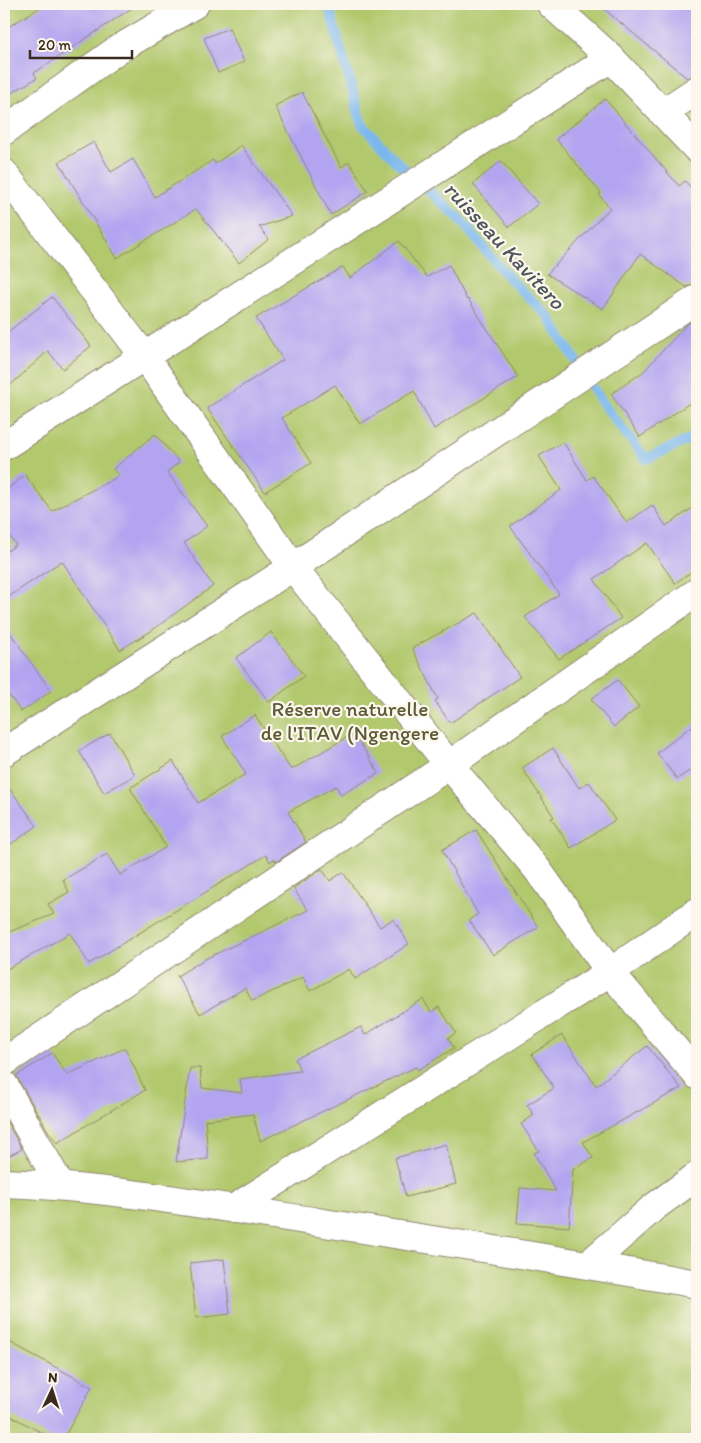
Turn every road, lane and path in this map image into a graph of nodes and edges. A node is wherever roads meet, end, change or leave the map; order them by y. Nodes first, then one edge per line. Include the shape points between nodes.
1 (195, 4) edge
2 (550, 4) edge
3 (611, 58) junction
4 (697, 90) edge
5 (664, 112) junction
6 (4, 131) edge
7 (697, 149) edge
8 (4, 172) edge
9 (697, 299) edge
10 (145, 357) junction
11 (4, 446) edge
12 (293, 567) junction
13 (697, 592) edge
14 (4, 752) edge
15 (449, 765) junction
16 (697, 912) edge
17 (610, 972) junction
18 (4, 1062) edge
19 (697, 1075) edge
20 (4, 1085) edge
21 (697, 1176) edge
22 (4, 1183) edge
23 (60, 1185) junction
24 (232, 1209) junction
25 (589, 1264) junction
26 (697, 1284) edge

1 - 6 street via 117,50
2 - 3 street
3 - 5 street
3 - 10 street
4 - 5 street
5 - 7 street
8 - 10 street
9 - 12 street
10 - 11 street
10 - 12 street
12 - 14 street
12 - 15 street
13 - 15 street
15 - 17 street via 537,869
15 - 18 street
16 - 17 street
17 - 19 street
17 - 24 street
20 - 23 street
21 - 25 street via 654,1207
22 - 23 street
23 - 24 street
24 - 25 street
25 - 26 street

